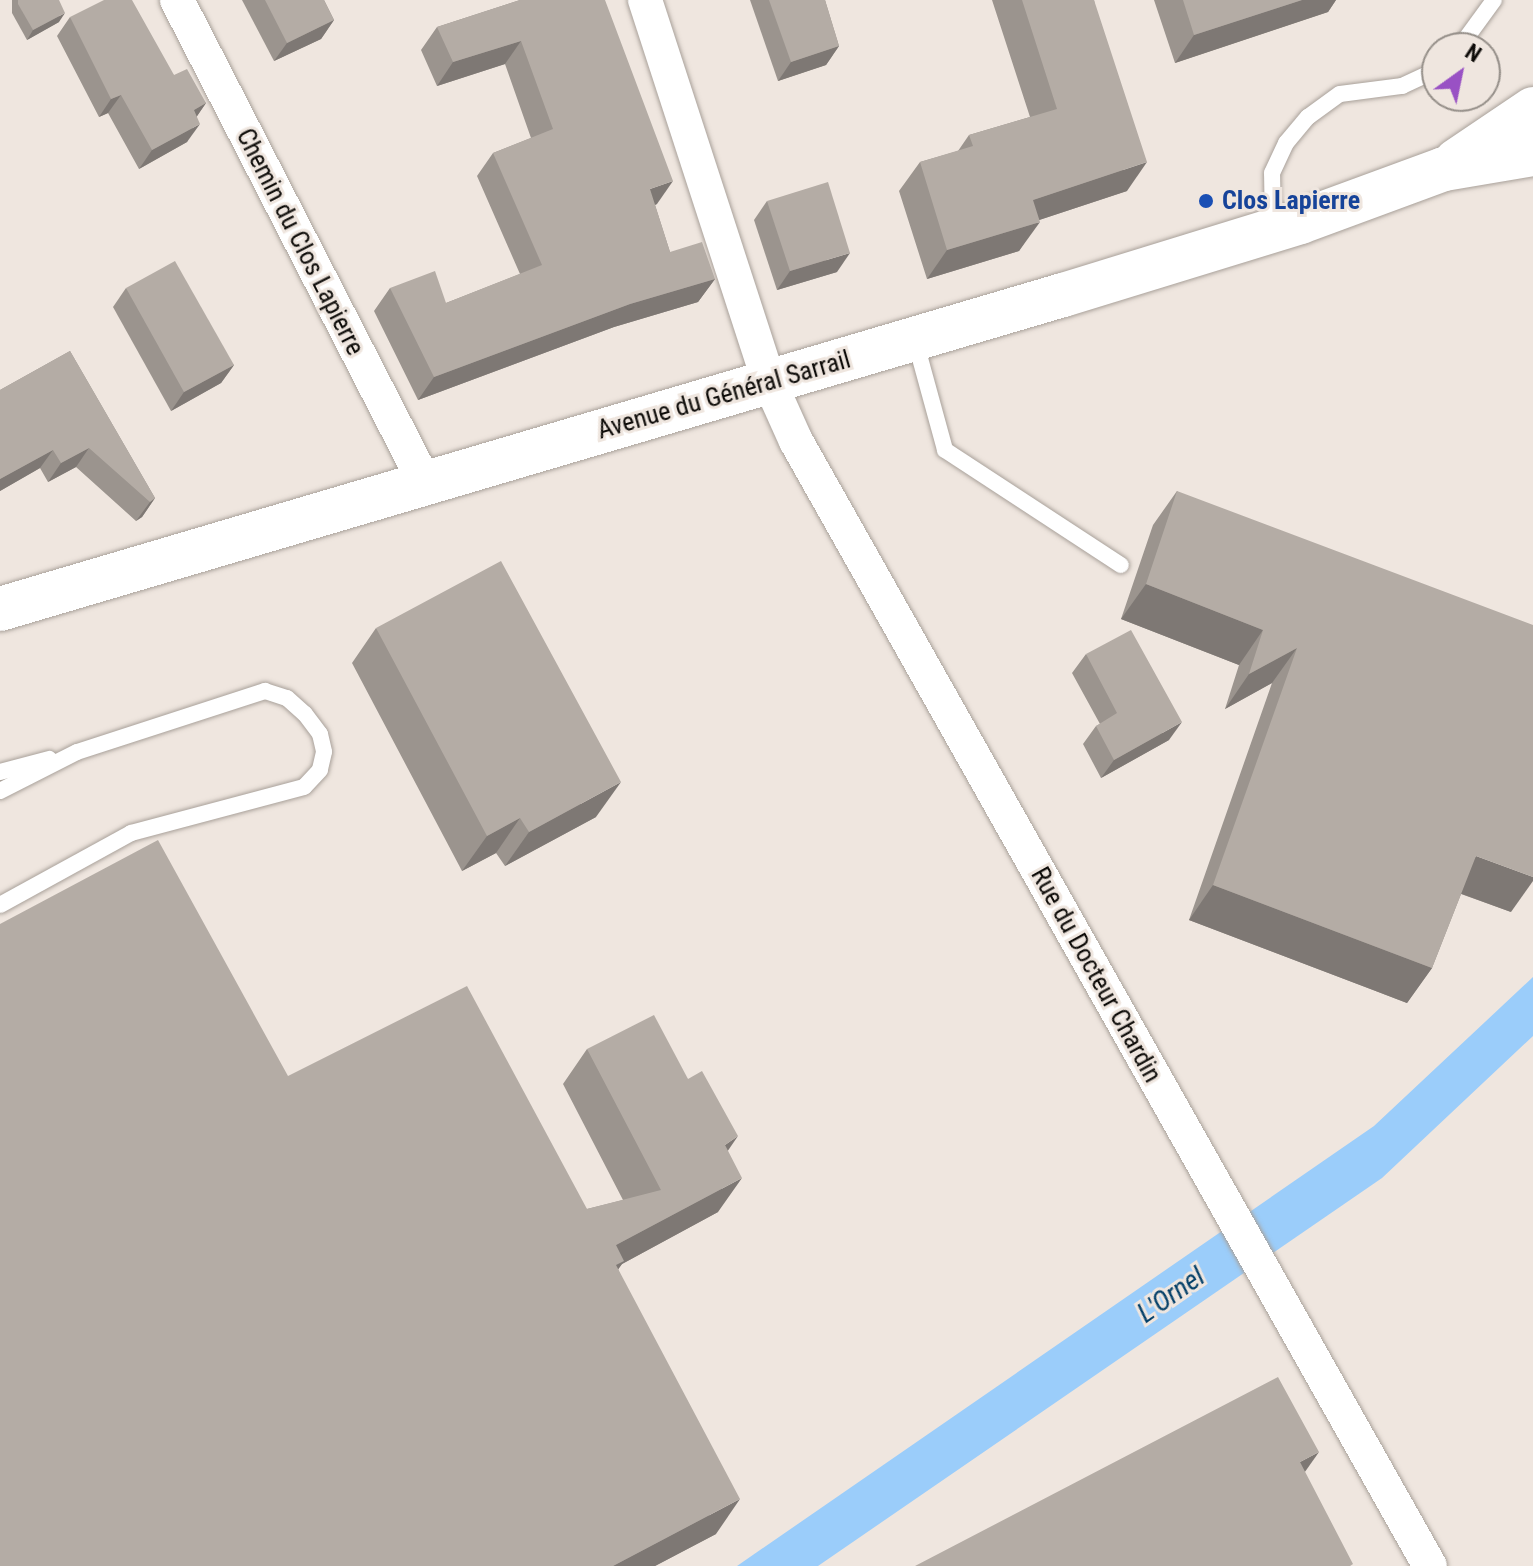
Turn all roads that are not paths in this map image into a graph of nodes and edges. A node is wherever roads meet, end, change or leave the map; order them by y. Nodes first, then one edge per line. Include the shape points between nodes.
1 (177, 0) edge
2 (645, 0) edge
3 (1494, 0) edge
4 (1471, 32) edge
5 (1421, 77) edge
6 (1533, 109) edge
7 (1533, 154) edge
8 (1444, 169) junction
9 (1273, 230) junction
10 (915, 339) junction
11 (769, 381) junction
12 (425, 483) junction
13 (1121, 565) dead end
14 (0, 609) edge
15 (77, 752) junction
16 (0, 772) edge
17 (0, 791) edge
18 (0, 905) edge
19 (1430, 1566) edge

1 - 12 street, Chemin du Clos Lapierre
2 - 11 street
3 - 4 lane
5 - 9 lane via 1402,86 1340,94 1308,117 1286,143 1272,173
6 - 8 main road, Avenue du Général Sarrail
7 - 8 main road, Avenue du Général Sarrail
8 - 9 main road, Avenue du Général Sarrail
9 - 10 main road, Avenue du Général Sarrail
10 - 11 main road, Avenue du Général Sarrail
10 - 13 lane via 945,450
11 - 12 main road, Avenue du Général Sarrail
11 - 19 street, Rue du Docteur Chardin via 803,455
12 - 14 main road, Avenue du Général Sarrail
15 - 16 lane
15 - 17 lane
15 - 18 lane via 265,691 287,698 320,734 324,752 320,770 304,787 131,833

